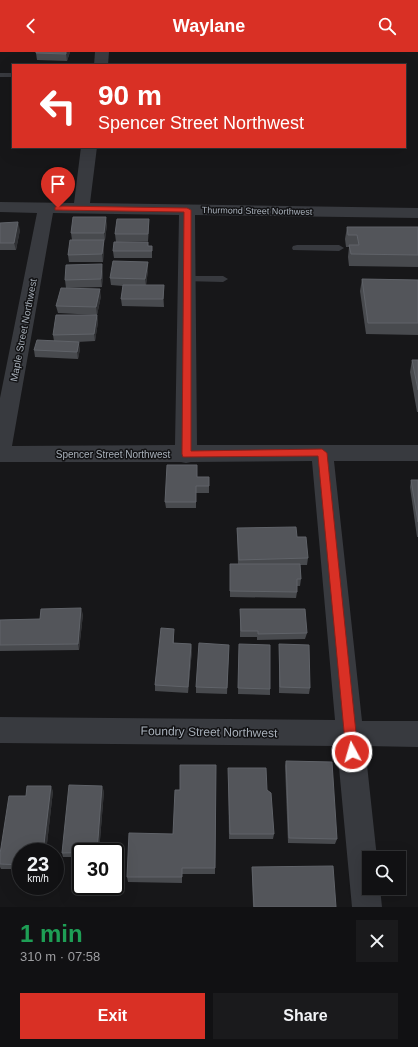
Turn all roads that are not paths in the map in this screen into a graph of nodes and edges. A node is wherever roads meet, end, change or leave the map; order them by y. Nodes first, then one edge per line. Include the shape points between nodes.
1 (102, 52) edge
2 (101, 64) edge
3 (0, 75) edge
4 (12, 75) edge
5 (90, 148) edge
6 (0, 207) edge
7 (46, 208) junction
8 (81, 208) junction
9 (187, 210) junction
10 (418, 213) edge
11 (297, 248) dead end
12 (339, 248) dead end
13 (187, 279) junction
14 (223, 279) dead end
15 (0, 453) edge
16 (322, 453) junction
17 (418, 453) edge
18 (186, 454) junction
19 (0, 730) edge
20 (350, 733) junction
21 (418, 734) edge
22 (367, 907) edge

1 - 2 street
3 - 4 lane
5 - 8 street
6 - 7 street, Thurmond Street Northwest
7 - 8 street, Thurmond Street Northwest
7 - 15 street, Maple Street Northwest
8 - 9 street, Thurmond Street Northwest
9 - 10 street, Thurmond Street Northwest
9 - 13 street
11 - 12 lane
13 - 14 lane
13 - 18 street
15 - 18 street, Spencer Street Northwest
16 - 17 street, Spencer Street Northwest
16 - 18 street, Spencer Street Northwest
16 - 20 street
19 - 20 street, Foundry Street Northwest
20 - 21 street, Foundry Street Northwest
20 - 22 street

